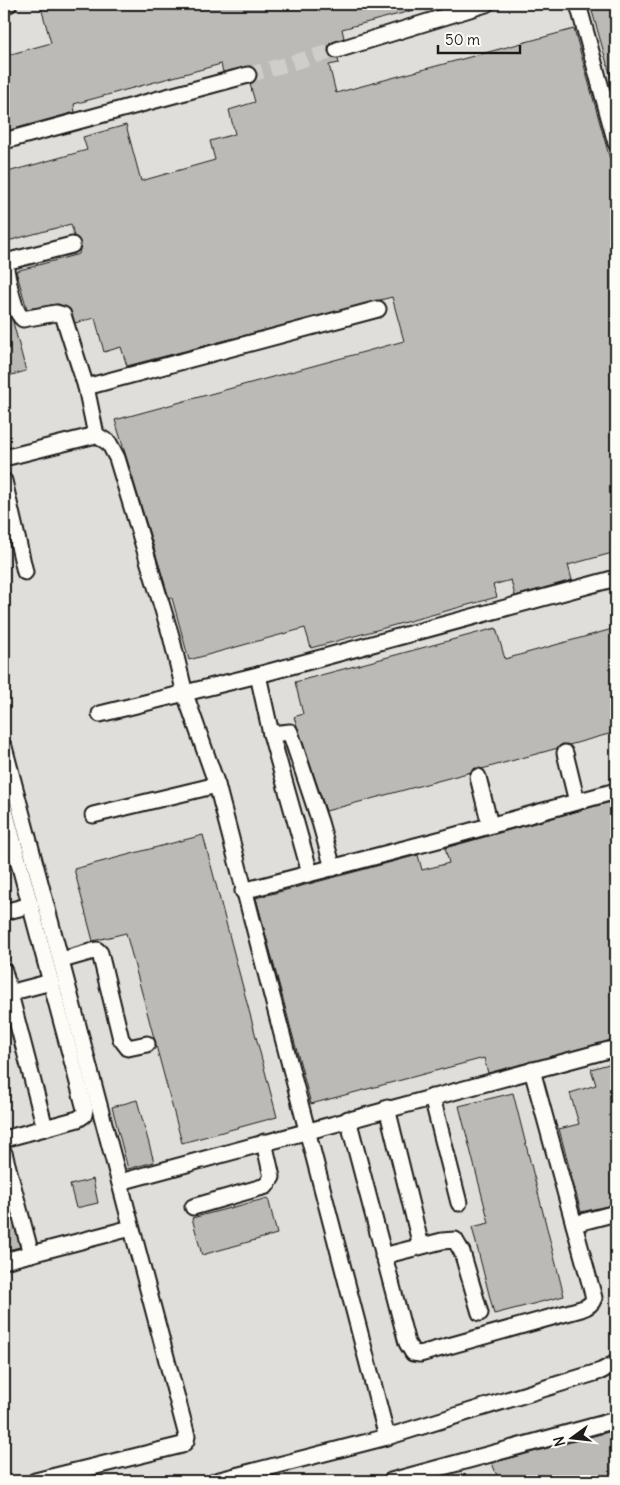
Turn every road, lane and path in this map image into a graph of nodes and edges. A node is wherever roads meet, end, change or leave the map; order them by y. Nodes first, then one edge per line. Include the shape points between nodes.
1 (9, 4) edge
2 (486, 4) edge
3 (578, 4) edge
4 (4, 6) edge
5 (337, 50) tunnel mouth
6 (248, 75) tunnel mouth
7 (4, 141) edge
8 (616, 143) edge
9 (72, 245) dead end
10 (378, 309) dead end
11 (86, 387) junction
12 (96, 434) junction
13 (4, 458) edge
14 (4, 481) edge
15 (25, 572) dead end
16 (616, 578) edge
17 (258, 675) junction
18 (185, 694) junction
19 (100, 714) dead end
20 (271, 734) junction
21 (4, 747) edge
22 (565, 753) dead end
23 (478, 777) dead end
24 (217, 785) junction
25 (616, 791) edge
26 (577, 802) junction
27 (4, 811) edge
28 (93, 815) dead end
29 (490, 825) junction
30 (333, 868) junction
31 (310, 873) junction
32 (243, 891) junction
33 (30, 905) junction
34 (4, 912) edge
35 (62, 960) junction
36 (4, 971) edge
37 (52, 982) junction
38 (9, 993) junction
39 (147, 1044) dead end
40 (616, 1048) edge
41 (532, 1070) junction
42 (432, 1097) junction
43 (387, 1108) junction
44 (348, 1119) junction
45 (45, 1128) junction
46 (308, 1129) junction
47 (4, 1139) edge
48 (264, 1142) junction
49 (4, 1153) edge
50 (120, 1182) junction
51 (459, 1203) dead end
52 (193, 1207) dead end
53 (616, 1213) edge
54 (574, 1224) junction
55 (131, 1228) junction
56 (421, 1246) junction
57 (31, 1254) junction
58 (383, 1256) junction
59 (4, 1261) edge
60 (480, 1313) dead end
61 (616, 1363) edge
62 (609, 1370) edge
63 (616, 1420) edge
64 (387, 1437) junction
65 (35, 1481) edge
66 (216, 1481) edge
67 (391, 1481) edge

1 - 4 lane
2 - 5 lane
3 - 8 lane
6 - 7 lane
9 - 11 lane via 9,261 5,265 19,316 23,319 56,312 63,315
10 - 11 lane
11 - 12 lane
12 - 13 lane
12 - 18 lane via 109,443 116,458 171,636
14 - 15 lane
16 - 17 lane
17 - 18 lane
17 - 20 lane
18 - 19 lane
18 - 24 lane
20 - 30 lane via 290,732
20 - 31 lane
21 - 35 lane
22 - 26 lane
23 - 29 lane
24 - 28 lane
24 - 32 lane
25 - 26 lane
26 - 29 lane
27 - 33 lane
29 - 30 lane
30 - 31 lane
31 - 32 lane
32 - 46 lane
33 - 34 lane
33 - 37 lane
35 - 39 lane via 97,950 121,1039 128,1048
35 - 50 lane
36 - 38 lane
37 - 38 lane
37 - 45 lane via 85,1112 78,1119
38 - 45 lane
40 - 41 lane
41 - 42 lane
41 - 54 lane
42 - 43 lane
42 - 51 lane
43 - 44 lane
43 - 56 lane
44 - 46 lane
44 - 58 lane
45 - 47 lane
46 - 48 lane
46 - 64 lane
48 - 50 lane
48 - 52 lane via 272,1177 266,1186
49 - 57 lane
50 - 55 lane
53 - 54 lane
54 - 58 lane via 594,1298 590,1305 416,1355 408,1347
55 - 57 lane
55 - 65 lane via 186,1441 182,1445
56 - 58 lane
56 - 60 lane via 455,1240 462,1252
57 - 59 lane
61 - 62 lane
62 - 64 lane
63 - 67 lane
64 - 66 lane

